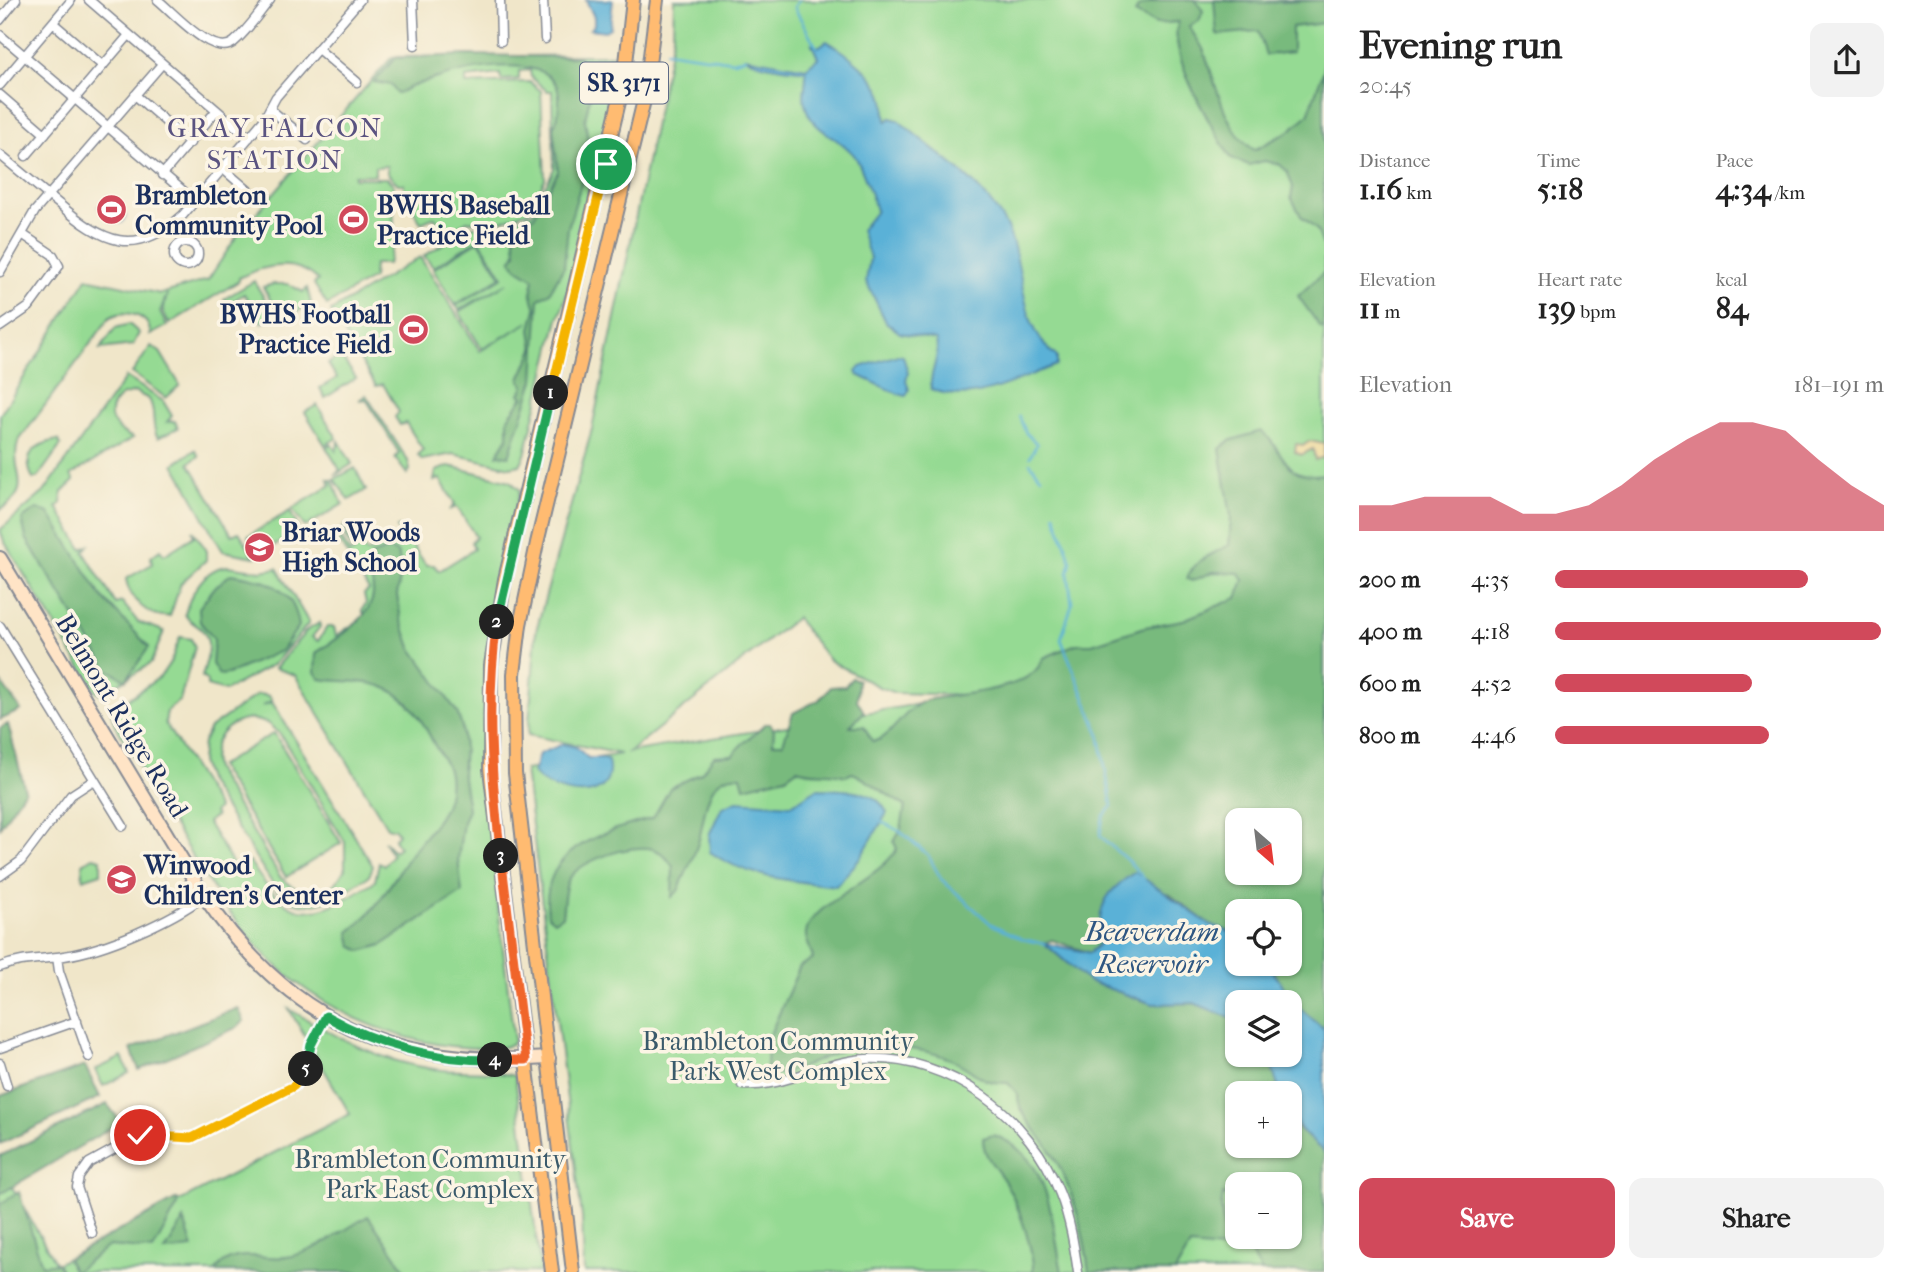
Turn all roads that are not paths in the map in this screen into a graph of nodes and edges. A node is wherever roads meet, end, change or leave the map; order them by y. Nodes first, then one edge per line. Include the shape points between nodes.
1 (16, 0) edge
2 (89, 0) edge
3 (158, 0) edge
4 (270, 0) edge
5 (360, 0) edge
6 (413, 0) edge
7 (499, 0) edge
8 (543, 0) edge
9 (634, 0) edge
10 (657, 0) edge
11 (71, 2) dead end
12 (0, 20) edge
13 (53, 23) junction
14 (0, 35) edge
15 (129, 36) junction
16 (545, 40) dead end
17 (501, 41) dead end
18 (415, 45) dead end
19 (318, 48) junction
20 (24, 56) junction
21 (162, 64) junction
22 (103, 66) junction
23 (357, 82) dead end
24 (0, 85) edge
25 (0, 95) edge
26 (135, 95) junction
27 (74, 100) junction
28 (270, 109) junction
29 (216, 111) junction
30 (107, 127) junction
31 (45, 134) junction
32 (249, 138) junction
33 (307, 140) dead end
34 (190, 143) junction
35 (0, 155) edge
36 (26, 156) dead end
37 (222, 168) junction
38 (162, 175) junction
39 (48, 195) junction
40 (257, 198) dead end
41 (195, 201) junction
42 (168, 228) junction
43 (22, 234) junction
44 (178, 244) dead end
45 (0, 272) edge
46 (0, 327) edge
47 (0, 558) edge
48 (0, 626) edge
49 (94, 780) junction
50 (123, 827) dead end
51 (0, 876) edge
52 (204, 896) junction
53 (57, 957) junction
54 (0, 967) edge
55 (326, 1016) junction
56 (77, 1021) junction
57 (0, 1048) edge
58 (89, 1057) dead end
59 (549, 1058) junction
60 (526, 1060) junction
61 (0, 1063) edge
62 (742, 1085) dead end
63 (7, 1086) dead end
64 (92, 1233) dead end
65 (552, 1272) edge
66 (573, 1272) edge
67 (1078, 1272) edge

1 - 12 street
2 - 15 street
3 - 4 street via 209,44 222,47 234,42
5 - 19 street
6 - 18 street
7 - 17 street
8 - 16 street
9 - 60 main road, SR 3171 via 624,81 505,579 491,665 490,769
10 - 59 main road, SR 3171 via 652,57 633,150 516,647 515,773
11 - 13 street
13 - 20 street
13 - 22 street
14 - 20 street
15 - 21 street
15 - 22 street
19 - 23 street
19 - 28 street
20 - 24 street
20 - 27 street
21 - 26 street
21 - 29 street
22 - 27 street
25 - 31 street
26 - 30 street
26 - 34 street
27 - 30 street
27 - 31 street
28 - 32 street
28 - 33 street
29 - 32 street
29 - 34 street
30 - 38 street
30 - 39 street
31 - 36 street
32 - 37 street
34 - 38 street
35 - 39 street
37 - 40 street
37 - 41 street
38 - 41 street
39 - 42 street via 92,232 113,240 138,241
39 - 43 street
41 - 42 street
42 - 44 street
43 - 45 street
43 - 46 street via 52,255 59,266 29,307
47 - 52 main road, Belmont Ridge Road
48 - 49 street
49 - 50 street
49 - 51 street via 71,795 21,861
52 - 53 street via 159,923
52 - 55 main road, Belmont Ridge Road via 258,964
53 - 54 street via 32,957
53 - 56 street
55 - 60 main road, Belmont Ridge Road via 416,1052 460,1059
55 - 64 street via 311,1045 304,1075 294,1086 192,1138 140,1135 89,1163 77,1187
56 - 57 street
56 - 58 street
59 - 60 main road, Belmont Ridge Road
59 - 66 main road
60 - 65 main road
61 - 63 street
62 - 67 street via 775,1084 865,1059 914,1063 965,1083 1012,1122 1044,1164 1066,1212

